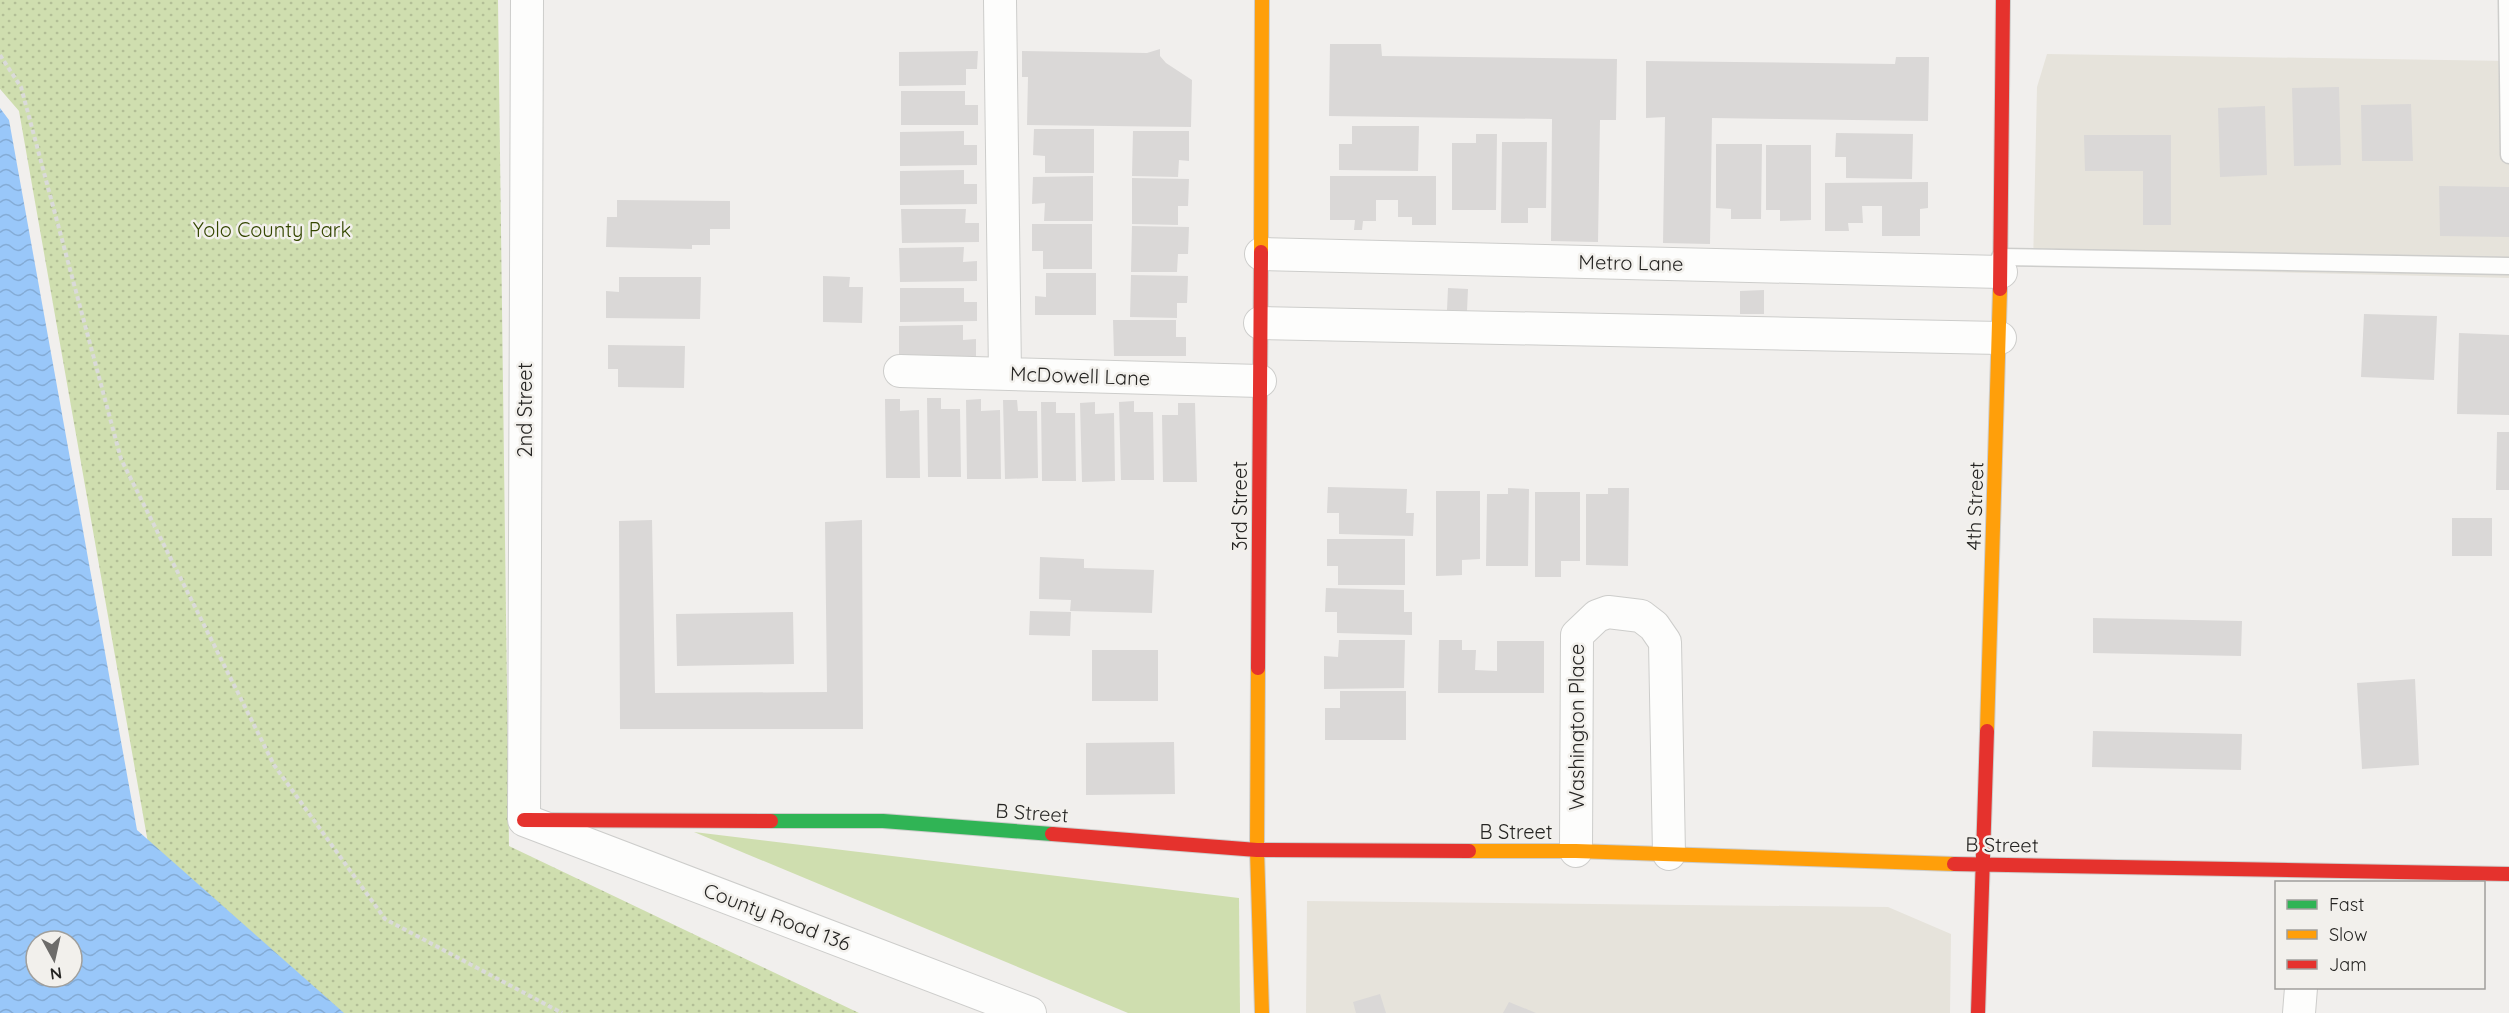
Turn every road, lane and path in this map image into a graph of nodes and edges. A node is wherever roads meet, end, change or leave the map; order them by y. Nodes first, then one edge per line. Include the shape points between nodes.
1 (526, 0) edge
2 (981, 0) edge
3 (1001, 0) edge
4 (1262, 0) edge
5 (2003, 0) edge
6 (2507, 0) edge
7 (0, 55) edge
8 (2509, 155) edge
9 (1261, 254) junction
10 (2000, 265) junction
11 (2509, 266) edge
12 (1260, 323) junction
13 (2000, 338) junction
14 (900, 371) dead end
15 (1005, 374) junction
16 (1260, 381) junction
17 (524, 820) junction
18 (1257, 850) junction
19 (1576, 851) junction
20 (1669, 854) junction
21 (1984, 865) junction
22 (2509, 874) edge
23 (2305, 876) edge
24 (2301, 989) edge
25 (562, 1013) edge
26 (1030, 1013) edge
27 (1262, 1013) edge
28 (1978, 1013) edge
29 (2300, 1013) edge

1 - 17 street, 2nd Street
2 - 3 street
3 - 15 street
4 - 9 street, 3rd Street
5 - 10 street, 4th Street
6 - 8 lane
7 - 25 path via 21,87 121,459 274,765 385,919
9 - 10 street, Metro Lane
9 - 12 street, 3rd Street
10 - 11 lane
10 - 13 street, 4th Street
12 - 13 street
12 - 16 street, 3rd Street
13 - 21 street, 4th Street
14 - 15 street, McDowell Lane
15 - 16 street, McDowell Lane
16 - 18 street, 3rd Street
17 - 18 street, B Street via 883,821
17 - 26 street, County Road 136
18 - 19 street, B Street
18 - 27 street, 3rd Street
19 - 20 street, B Street
19 - 20 street, Washington Place via 1577,635 1597,616 1608,612 1641,616 1665,642
20 - 21 street, B Street
21 - 23 street, B Street
21 - 28 street, 4th Street
22 - 23 street, B Street
24 - 29 street

